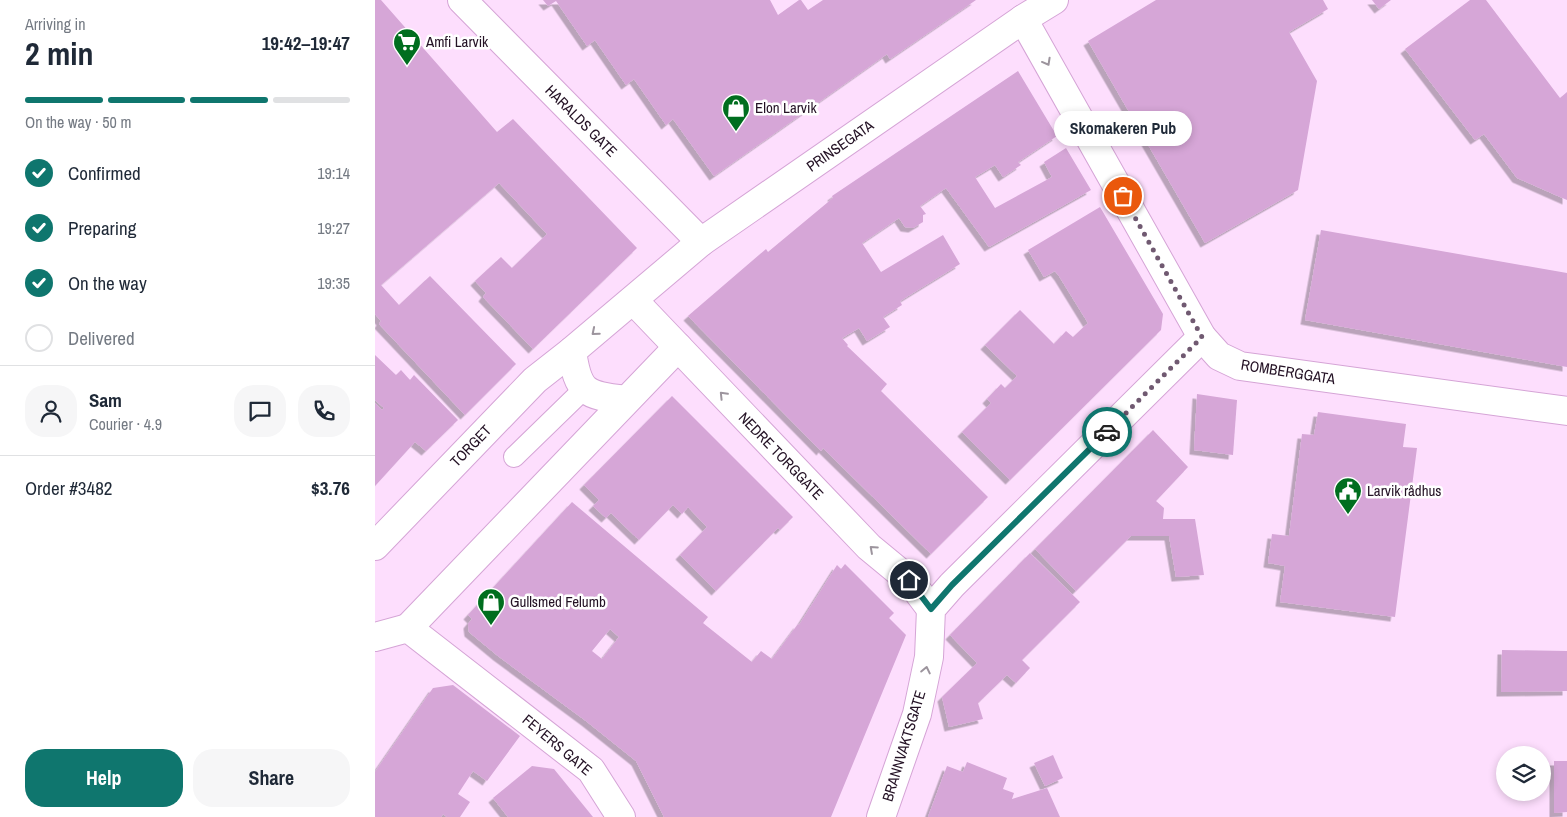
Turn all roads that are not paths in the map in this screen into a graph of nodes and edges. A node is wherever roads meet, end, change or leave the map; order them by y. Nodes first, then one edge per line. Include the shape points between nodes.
1 (462, 0) edge
2 (1054, 0) edge
3 (1023, 19) junction
4 (701, 242) junction
5 (633, 300) junction
6 (1202, 337) junction
7 (678, 347) junction
8 (572, 351) junction
9 (584, 389) junction
10 (626, 400) junction
11 (1567, 410) edge
12 (514, 457) dead end
13 (375, 546) edge
14 (931, 609) junction
15 (408, 628) junction
16 (375, 637) edge
17 (621, 817) edge
18 (881, 817) edge

1 - 4 street, HARALDS GATE
2 - 3 street, PRINSEGATA
3 - 4 street, PRINSEGATA
3 -> 6 street, ROMBERGGATA
4 - 5 street, PRINSEGATA
5 - 7 street, NEDRE TORGGATE
5 -> 8 street, TORGET
6 - 11 street, ROMBERGGATA via 1219,356 1240,366
6 - 14 street
7 - 10 street
14 -> 7 street, NEDRE TORGGATE via 909,580 869,547
8 - 9 street via 575,373
8 - 13 street, TORGET via 535,380
9 - 10 street via 601,397
9 - 12 lane
10 - 15 street
18 -> 14 street, BRANNVAKTSGATE via 917,714 929,657
15 - 16 street
15 - 17 street, FEYERS GATE via 591,770

